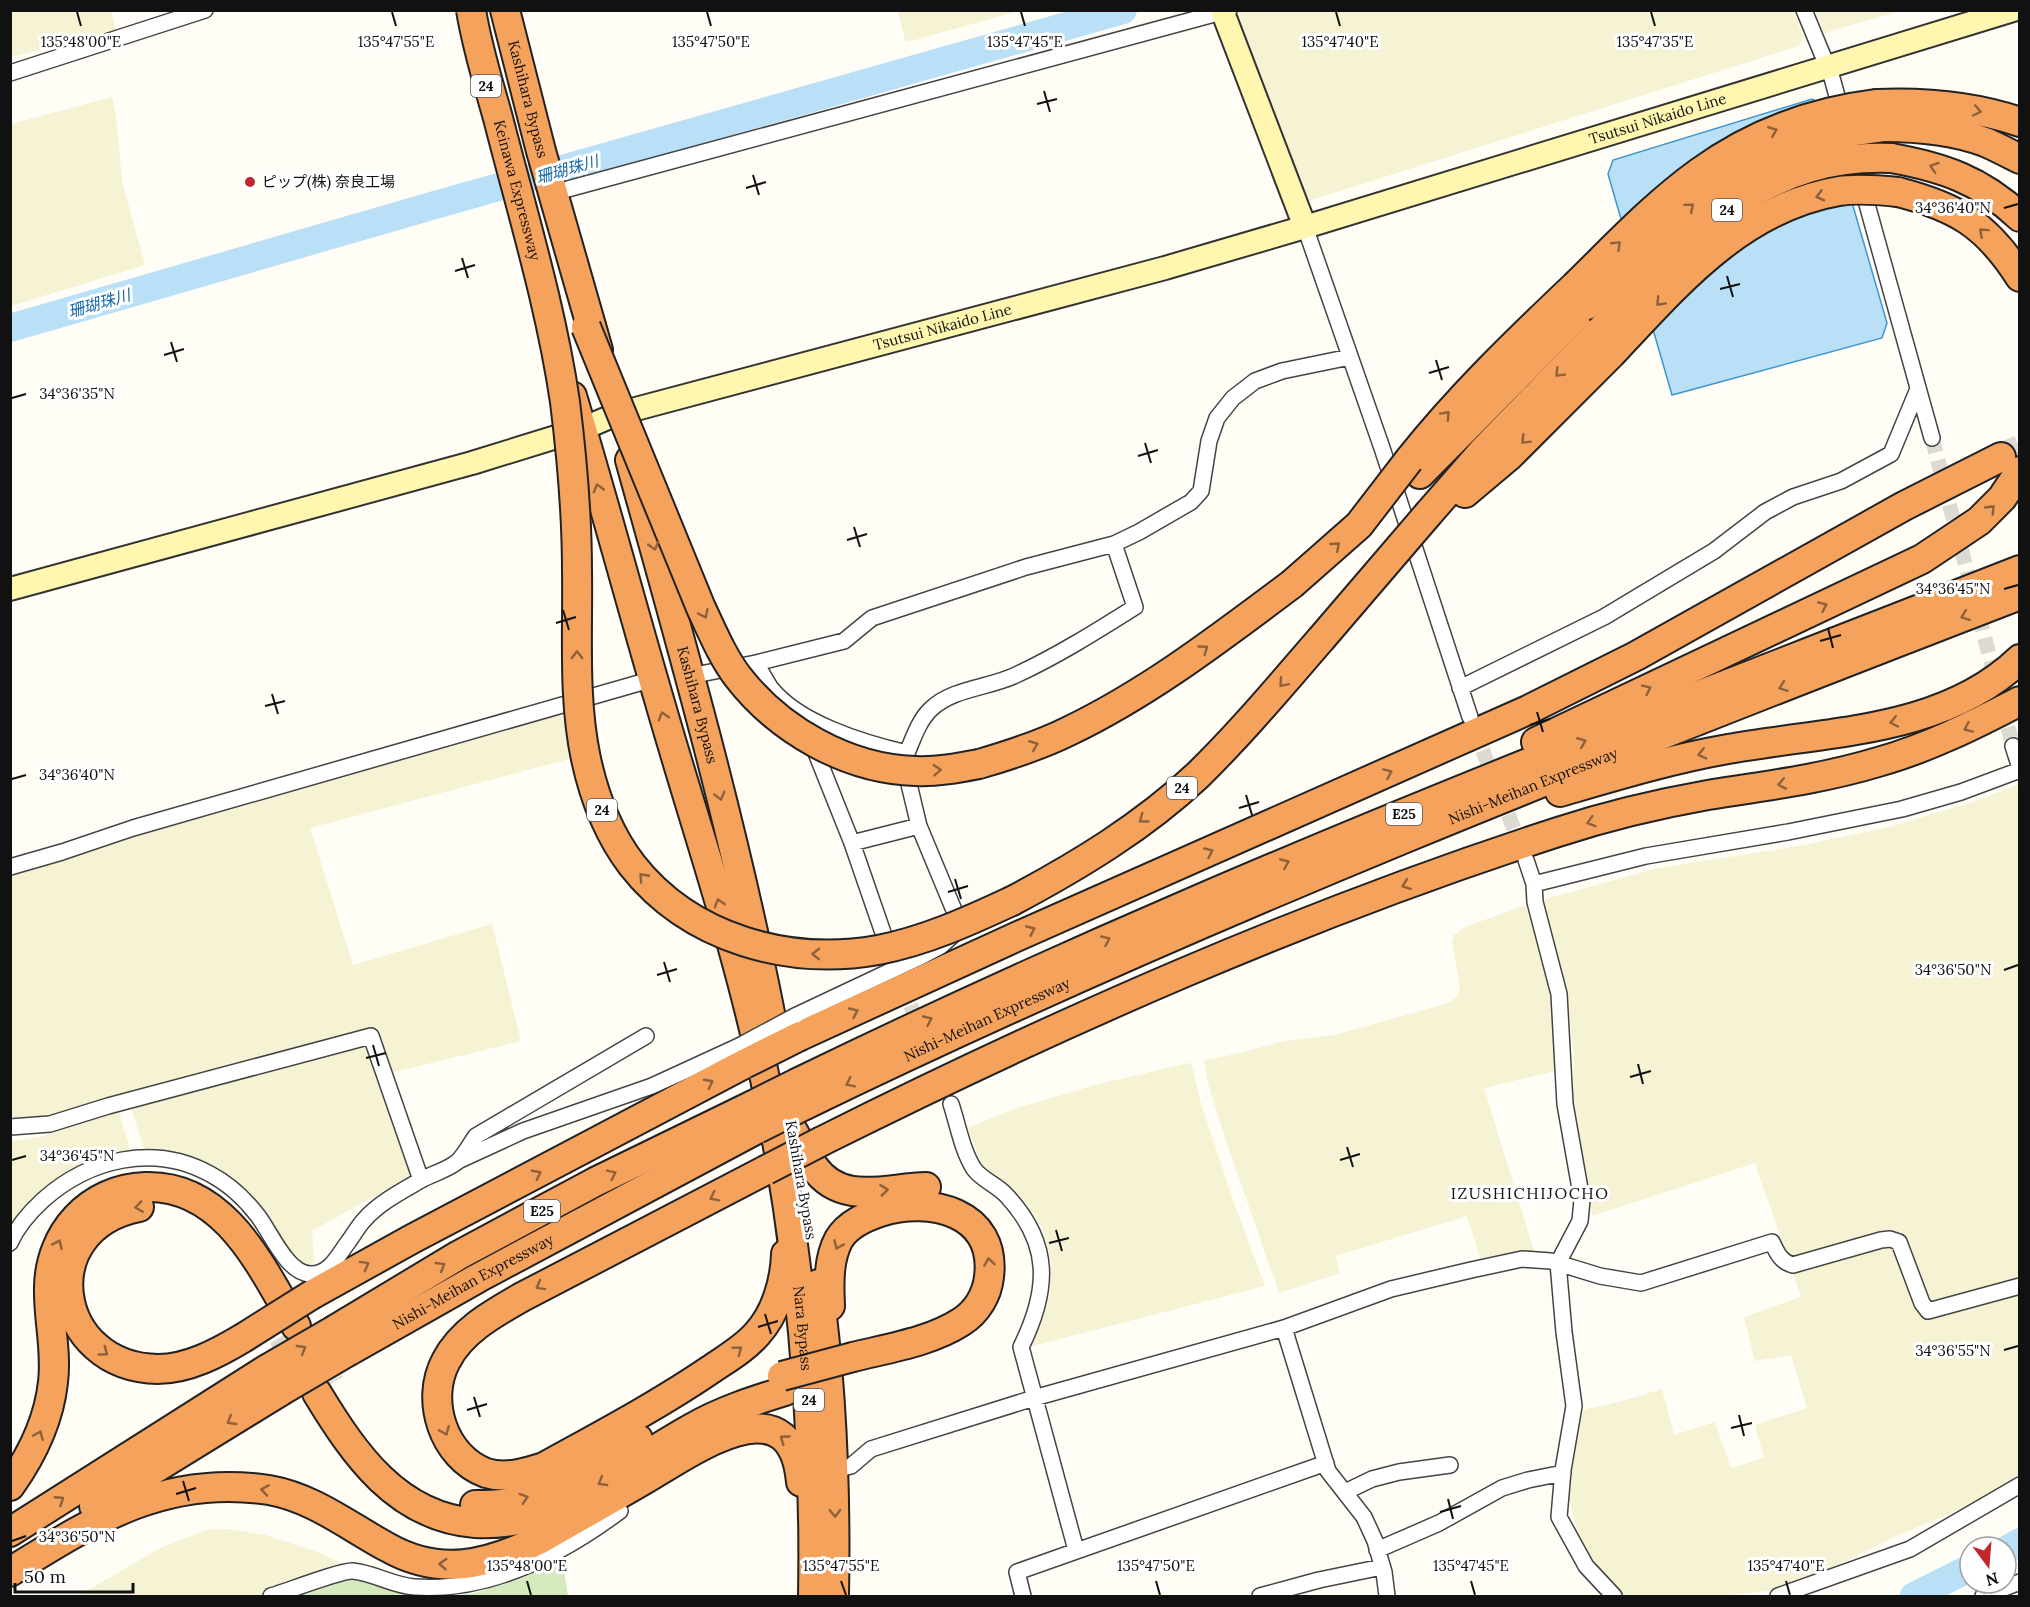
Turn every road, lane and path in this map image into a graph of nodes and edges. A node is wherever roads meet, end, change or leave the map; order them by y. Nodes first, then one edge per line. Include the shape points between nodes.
1 (205, 10) edge
2 (470, 10) edge
3 (503, 10) edge
4 (1804, 10) edge
5 (2013, 10) edge
6 (1225, 11) edge
7 (1827, 66) junction
8 (10, 74) edge
9 (1880, 115) junction
10 (2019, 122) edge
11 (2019, 159) edge
12 (553, 190) junction
13 (2019, 217) edge
14 (1305, 227) junction
15 (2019, 277) edge
16 (1605, 343) junction
17 (1350, 357) junction
18 (1918, 389) junction
19 (617, 414) junction
20 (582, 429) junction
21 (1932, 438) tunnel mouth
22 (2010, 464) edge
23 (1114, 544) junction
24 (2019, 570) edge
25 (10, 589) edge
26 (2019, 595) edge
27 (2019, 659) edge
28 (756, 663) junction
29 (690, 676) junction
30 (653, 680) junction
31 (1460, 688) junction
32 (2019, 701) edge
33 (800, 712) junction
34 (1470, 717) tunnel mouth
35 (2013, 746) tunnel mouth
36 (907, 753) junction
37 (2019, 769) edge
38 (919, 826) junction
39 (852, 843) junction
40 (1330, 844) junction
41 (1526, 860) tunnel mouth
42 (10, 867) edge
43 (1534, 884) junction
44 (1196, 926) junction
45 (892, 959) dead end
46 (798, 1026) junction
47 (646, 1036) dead end
48 (742, 1055) junction
49 (802, 1093) junction
50 (951, 1104) tunnel mouth
51 (10, 1127) edge
52 (793, 1131) junction
53 (458, 1162) junction
54 (421, 1180) junction
55 (787, 1204) junction
56 (10, 1243) edge
57 (1558, 1263) junction
58 (2019, 1286) edge
59 (1284, 1328) junction
60 (853, 1365) junction
61 (274, 1380) junction
62 (324, 1389) tunnel mouth
63 (1034, 1398) junction
64 (831, 1412) junction
65 (696, 1416) junction
66 (623, 1458) junction
67 (1326, 1463) junction
68 (1450, 1465) dead end
69 (834, 1470) junction
70 (1563, 1473) junction
71 (2019, 1485) edge
72 (10, 1486) edge
73 (1345, 1492) junction
74 (620, 1511) dead end
75 (10, 1532) edge
76 (1076, 1550) junction
77 (1377, 1550) junction
78 (10, 1560) edge
79 (1382, 1567) junction
80 (10, 1572) edge
81 (2019, 1582) edge
82 (270, 1596) edge
83 (803, 1596) edge
84 (813, 1596) edge
85 (834, 1596) edge
86 (1023, 1596) edge
87 (1260, 1596) edge
88 (1387, 1596) edge
89 (1614, 1596) edge
90 (1778, 1596) edge
91 (1983, 1596) edge

1 - 8 street
16 -> 2 highway, Keinawa Expressway / 24, bridge via 1509,456 1431,516 1396,550 1241,732 1196,777 1106,846 1012,901 922,939 839,954 775,950 741,941 710,928 655,890 631,864 595,794 586,757 578,680 576,519 564,402 553,335
2 - 20 highway, Kashihara Bypass / 24, bridge via 506,162
3 -> 9 highway, Keinawa Expressway, bridge via 518,92 586,327 718,644 737,676 786,724 847,757 914,771 979,764 1019,752 1069,731 1177,668 1292,584 1359,525 1581,295 1695,203 1740,171 1787,147
3 - 12 highway, Kashihara Bypass / 24
4 - 7 street
5 - 7 main road, Tsutsui Nikaido Line
6 - 12 street
6 - 14 main road
7 - 14 main road, Tsutsui Nikaido Line
7 - 18 street
9 -> 10 highway via 1920,102
9 - 11 highway via 1909,127 1985,142
12 - 19 highway, Kashihara Bypass / 24
13 -> 16 highway, 24, bridge via 1980,186 1924,164 1891,158 1852,158 1801,169 1741,199 1707,224
14 - 17 street
14 - 19 main road, Tsutsui Nikaido Line
15 -> 16 highway, bridge via 2005,254 1982,230 1945,207 1898,192 1840,191 1805,199 1740,231
17 - 23 street via 1282,371 1255,381 1233,398 1217,418 1209,441 1201,491 1191,502
17 - 31 street
18 - 21 street
18 - 31 street via 1892,454 1841,481 1765,512 1714,551 1605,617
19 - 20 main road, Tsutsui Nikaido Line
19 -> 29 highway, Kashihara Bypass / 24
20 - 25 main road, Tsutsui Nikaido Line via 472,464
30 -> 20 highway, Kashihara Bypass / 24
40 -> 22 highway via 1518,750 1923,559 1979,521 2002,498
46 -> 22 highway via 1016,937 1528,710 1636,656 1904,506
23 - 28 street via 1026,567 873,618 844,641
23 - 36 street via 1136,607 1014,676 944,699 929,710
40 -> 24 highway, Nishi-Meihan Expressway / E25
26 -> 44 highway, Nishi-Meihan Expressway / E25 via 1644,741
27 -> 44 highway via 1968,696 1908,719 1726,749 1597,781 1455,827
28 - 29 street
28 - 33 street via 770,687
29 -> 52 highway, Kashihara Bypass / 24 via 754,936
30 - 42 street via 132,828
55 -> 30 highway, Kashihara Bypass / 24 via 752,1020
31 - 34 street
32 -> 66 highway, bridge via 1957,733 1879,762 1612,816 1489,855 1302,924 1120,1000 822,1141 578,1266 488,1316 445,1361 438,1384 442,1428 467,1462 486,1472 507,1476 544,1467
33 - 36 street via 873,745
33 - 39 street
35 - 37 street
36 - 38 street via 908,780
37 - 43 street via 1961,792 1902,809 1646,856
38 - 39 street
38 - 46 street via 956,915 952,936 941,946
39 - 45 street
49 -> 40 highway, Nishi-Meihan Expressway / E25 via 930,1019
41 - 43 street
43 - 57 street via 1535,902 1559,994 1565,1104 1582,1200 1580,1221
44 -> 49 highway, Nishi-Meihan Expressway / E25
46 - 48 highway, bridge
47 - 53 street via 476,1136
48 - 53 street via 523,1131
72 -> 48 highway, bridge via 42,1427 53,1385 54,1346 48,1289 55,1250 75,1217 98,1200 126,1189 146,1187 183,1193 220,1215 250,1250 289,1331 237,1261 213,1233 189,1215 157,1206 120,1211 87,1234 77,1250 67,1285 69,1304 86,1336 115,1360 134,1366 159,1369 183,1365 224,1349 243,1338 313,1294
49 - 61 highway, Nishi-Meihan Expressway / E25, bridge via 755,1117 595,1182 459,1255 343,1340
50 - 63 street via 966,1154 976,1171 1004,1192 1034,1233 1042,1263 1041,1294 1022,1347
51 - 54 street via 50,1124 371,1036
52 -> 60 highway via 813,1166 841,1190 926,1187 962,1194 989,1214 1009,1259 1006,1293 980,1331 945,1348
52 - 64 highway, Kashihara Bypass / 24 via 815,1263
53 - 54 street
54 - 56 street via 365,1218 327,1270 312,1275 299,1273 288,1262 258,1216 236,1192 181,1161 149,1157 114,1161 80,1173 32,1210
65 -> 55 highway via 740,1350 771,1314 780,1291 785,1259
55 - 84 highway, Nara Bypass / 24 via 808,1384
57 - 58 street via 1641,1283 1772,1242 1779,1257 1793,1265 1890,1239 1899,1242 1928,1311
57 - 59 street via 1522,1259 1391,1289
57 - 70 street via 1574,1406
59 - 63 street
59 - 67 street
60 -> 64 highway via 947,1330 975,1310 989,1284 990,1269 983,1241 966,1220 940,1207 903,1207 857,1222 839,1238 829,1281
60 - 65 highway via 783,1384 737,1407
75 -> 61 highway, Nishi-Meihan Expressway / E25
61 -> 78 highway, Nishi-Meihan Expressway / E25 via 122,1488
62 - 66 highway via 381,1458 414,1486 452,1503 512,1502
63 - 69 street via 871,1449 851,1466
63 - 76 street
64 - 69 highway, 24
65 - 66 highway
65 - 66 highway
65 - 66 highway via 665,1456
65 - 66 highway via 651,1419
83 -> 65 highway via 802,1491 800,1466 792,1445 777,1433 752,1429 723,1434
66 -> 80 highway via 539,1540 512,1553 461,1565 412,1559 328,1511 271,1491 236,1487 169,1493 136,1503 105,1516
67 - 73 street
67 - 76 street
68 - 73 street via 1390,1474
69 -> 85 highway, 24
70 - 77 street via 1502,1488 1439,1523
70 - 89 street via 1559,1516 1586,1566
71 - 90 street via 1910,1549
73 - 77 street via 1364,1517
74 - 82 street via 591,1532 524,1568 468,1585 412,1587 351,1570
76 - 86 street via 1017,1572
77 - 79 street
79 - 87 street
79 - 88 street
81 - 91 street

